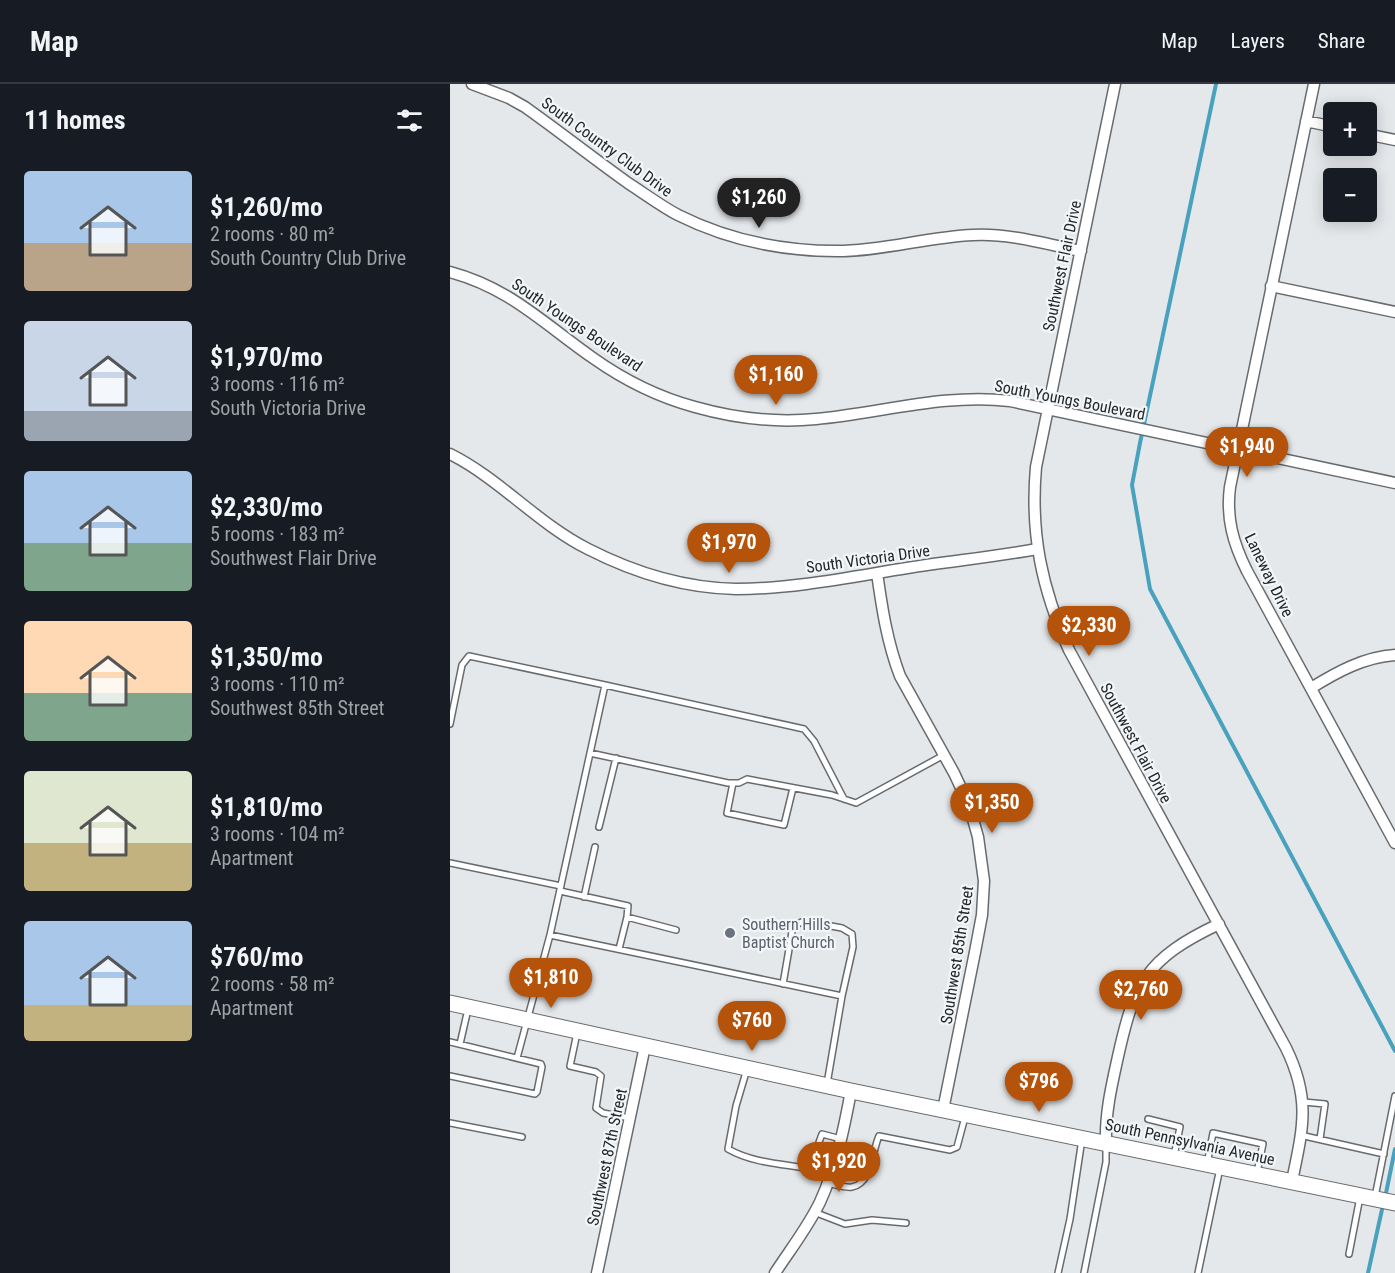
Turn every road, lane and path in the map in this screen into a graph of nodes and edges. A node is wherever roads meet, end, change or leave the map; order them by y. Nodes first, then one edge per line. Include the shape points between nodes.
1 (472, 84) edge
2 (1115, 84) edge
3 (1314, 84) edge
4 (1306, 121) junction
5 (1323, 125) edge
6 (1377, 136) edge
7 (1395, 140) edge
8 (1081, 251) junction
9 (450, 272) edge
10 (1271, 286) junction
11 (1395, 312) edge
12 (1048, 409) junction
13 (1238, 450) junction
14 (450, 454) edge
15 (1395, 483) edge
16 (1037, 549) junction
17 (878, 573) junction
18 (1395, 655) edge
19 (605, 685) junction
20 (1311, 688) junction
21 (450, 724) edge
22 (590, 753) junction
23 (944, 755) junction
24 (616, 758) junction
25 (733, 783) junction
26 (793, 788) junction
27 (844, 799) junction
28 (599, 828) dead end
29 (1395, 843) edge
30 (595, 847) dead end
31 (450, 863) edge
32 (560, 889) junction
33 (584, 897) junction
34 (627, 917) junction
35 (804, 921) dead end
36 (820, 924) dead end
37 (1219, 924) junction
38 (676, 930) dead end
39 (550, 935) junction
40 (619, 950) junction
41 (783, 984) junction
42 (842, 996) junction
43 (450, 1003) edge
44 (468, 1007) junction
45 (526, 1020) junction
46 (577, 1031) junction
47 (450, 1042) edge
48 (460, 1044) junction
49 (645, 1046) junction
50 (517, 1058) junction
51 (747, 1068) junction
52 (450, 1076) edge
53 (827, 1085) junction
54 (851, 1091) junction
55 (1395, 1096) edge
56 (1304, 1102) junction
57 (943, 1110) junction
58 (966, 1115) junction
59 (630, 1118) junction
60 (1148, 1119) dead end
61 (450, 1123) edge
62 (1300, 1135) junction
63 (522, 1137) dead end
64 (1082, 1138) junction
65 (841, 1139) junction
66 (1320, 1139) junction
67 (1106, 1143) junction
68 (1384, 1154) junction
69 (1174, 1156) junction
70 (1214, 1165) junction
71 (810, 1167) junction
72 (1256, 1174) junction
73 (830, 1179) junction
74 (1292, 1181) junction
75 (1368, 1197) junction
76 (1395, 1203) edge
77 (814, 1212) junction
78 (906, 1223) dead end
79 (1349, 1254) dead end
80 (597, 1273) edge
81 (775, 1273) edge
82 (1058, 1273) edge
83 (1084, 1273) edge
84 (1198, 1273) edge

1 - 8 street, South Country Club Drive via 525,107 676,214 751,242 838,251 988,235
2 - 8 street, Southwest Flair Drive
3 - 4 street, Laneway Drive
4 - 5 street
4 - 10 street, Laneway Drive
6 - 7 street
8 - 12 street, Southwest Flair Drive
9 - 12 street, South Youngs Boulevard via 518,302 591,357 643,387 676,402 725,415 815,419 976,398
10 - 11 street
10 - 13 street, Laneway Drive
12 - 13 street, South Youngs Boulevard
12 - 16 street, Southwest Flair Drive via 1034,487
13 - 15 street, South Youngs Boulevard
13 - 20 street, Laneway Drive via 1228,499 1234,543
14 - 17 street, South Victoria Drive via 571,539 652,575 735,589
16 - 17 street, South Victoria Drive
16 - 37 street, Southwest Flair Drive via 1049,603 1069,650
17 - 23 street, Southwest 85th Street via 883,614 900,676
18 - 20 street via 1375,657 1349,667
19 - 21 lane via 469,656 462,665
19 - 22 lane
19 - 27 lane via 804,729
20 - 29 street, Laneway Drive
22 - 24 lane
22 - 32 lane
23 - 27 lane via 859,802
23 - 57 street, Southwest 85th Street via 971,814 984,881 982,915
24 - 25 lane
24 - 28 lane
25 - 26 lane via 747,779
25 - 26 lane via 727,813 784,825
26 - 27 lane
30 - 33 lane
31 - 32 lane
32 - 33 lane
32 - 39 lane
33 - 34 lane via 628,906
34 - 38 lane
34 - 40 lane
35 - 41 lane via 793,926
36 - 42 lane via 852,934 853,947
37 - 56 street, Southwest Flair Drive via 1292,1059
37 - 67 street via 1170,952 1139,987 1128,1013 1118,1057 1106,1120
39 - 40 lane
39 - 45 lane
40 - 41 lane
41 - 42 lane
42 - 53 lane
43 - 44 main road, South Pennsylvania Avenue
44 - 45 main road, South Pennsylvania Avenue
44 - 48 lane
45 - 46 main road, South Pennsylvania Avenue
45 - 50 lane
46 - 49 main road, South Pennsylvania Avenue
46 - 59 lane via 570,1066 601,1076 596,1108
47 - 48 lane
48 - 50 lane
49 - 51 main road, South Pennsylvania Avenue
49 - 59 street, Southwest 87th Street
50 - 52 lane via 542,1065 535,1094
51 - 53 main road, South Pennsylvania Avenue
51 - 71 lane via 728,1149 768,1163
53 - 54 main road, South Pennsylvania Avenue
54 - 57 main road, South Pennsylvania Avenue
54 - 65 street
55 - 68 lane
56 - 62 street, Southwest Flair Drive
56 - 66 lane via 1325,1104
57 - 58 main road, South Pennsylvania Avenue
58 - 64 main road, South Pennsylvania Avenue
58 - 73 lane via 957,1147 950,1150 879,1136 861,1184 851,1187
59 - 80 street, Southwest 87th Street
60 - 69 lane via 1180,1127
61 - 63 lane
62 - 66 lane
62 - 74 street, Southwest Flair Drive
64 - 67 main road, South Pennsylvania Avenue
64 - 82 lane
65 - 71 lane via 822,1134
65 - 73 street
66 - 68 lane
67 - 69 main road, South Pennsylvania Avenue
67 - 83 lane via 1106,1162
68 - 75 lane
69 - 70 main road, South Pennsylvania Avenue
70 - 72 main road, South Pennsylvania Avenue
70 - 72 lane via 1214,1133 1263,1144
70 - 84 lane
71 - 73 lane
72 - 74 main road, South Pennsylvania Avenue
73 - 77 street
74 - 75 main road, South Pennsylvania Avenue
75 - 76 main road, South Pennsylvania Avenue
75 - 79 lane
77 - 78 lane via 845,1224 872,1220
77 - 81 street

